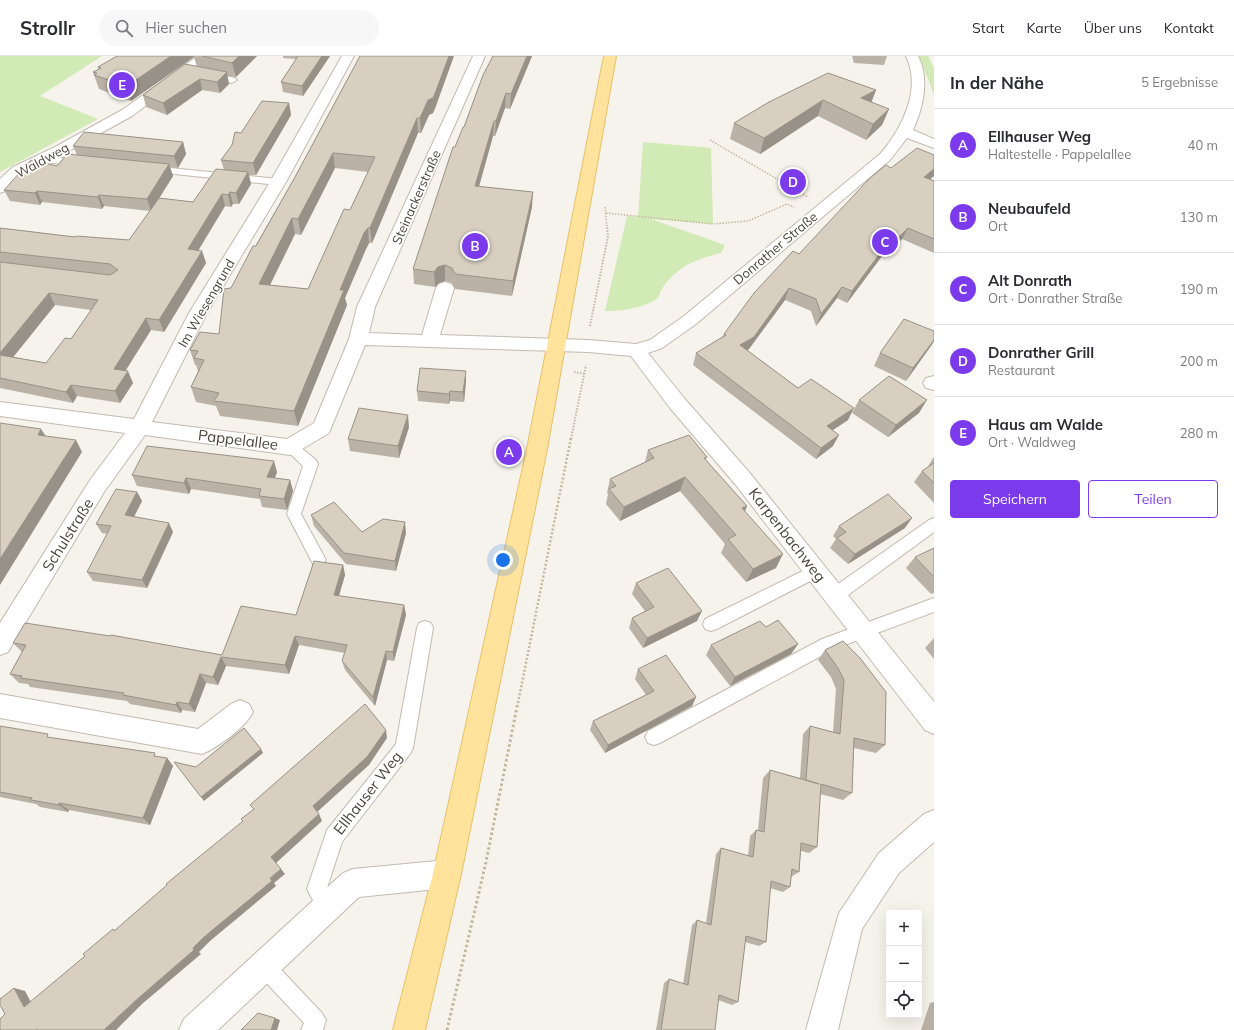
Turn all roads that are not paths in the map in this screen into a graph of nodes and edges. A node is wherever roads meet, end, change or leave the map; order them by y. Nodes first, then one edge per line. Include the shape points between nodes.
1 (206, 56) edge
2 (348, 56) edge
3 (479, 56) edge
4 (610, 56) edge
5 (912, 56) edge
6 (185, 71) junction
7 (232, 80) dead end
8 (905, 132) junction
9 (934, 144) edge
10 (40, 159) junction
11 (96, 164) edge
12 (144, 168) edge
13 (278, 182) junction
14 (0, 188) edge
15 (445, 288) dead end
16 (358, 339) junction
17 (429, 341) junction
18 (556, 346) junction
19 (636, 350) junction
20 (0, 409) edge
21 (139, 428) junction
22 (290, 447) junction
23 (934, 524) edge
24 (318, 560) edge
25 (816, 571) junction
26 (834, 596) junction
27 (934, 605) edge
28 (711, 624) dead end
29 (425, 628) dead end
30 (863, 631) junction
31 (0, 644) edge
32 (0, 706) edge
33 (240, 712) dead end
34 (934, 722) edge
35 (654, 737) dead end
36 (934, 824) edge
37 (447, 874) junction
38 (326, 907) junction
39 (263, 965) junction
40 (195, 1030) edge
41 (312, 1030) edge
42 (409, 1030) edge
43 (822, 1030) edge

1 - 6 street, Waldweg
2 - 13 street, Im Wiesengrund
3 - 16 street, Steinackerstraße via 366,307
4 - 18 main road
5 - 8 street, Donrather Straße via 917,86 915,111
6 - 7 lane
6 - 10 street, Waldweg via 127,113
8 - 9 street
8 - 19 street, Donrather Straße via 885,157 690,320 656,344
10 - 11 lane
10 - 14 street, Waldweg via 18,170
12 - 13 lane
13 - 21 street, Im Wiesengrund via 198,313
15 - 17 street
16 - 17 street
16 - 22 street, Pappelallee via 322,428
17 - 18 street
18 - 19 street, Donrather Straße
18 - 37 main road via 538,449
19 - 25 street, Karpenbachweg
20 - 21 street, Pappelallee
21 - 22 street, Pappelallee
21 - 31 street, Schulstraße via 97,486
22 - 24 lane via 311,464 294,514
23 - 26 lane
25 - 26 street, Karpenbachweg
25 - 28 lane
26 - 30 street, Karpenbachweg
27 - 30 lane
29 - 38 lane, Ellhauser Weg via 404,748 334,837 316,889
30 - 34 street, Karpenbachweg
30 - 35 lane via 828,644
32 - 33 street via 202,742
36 - 43 street via 889,863 849,923
37 - 38 street via 353,883
37 - 42 main road
38 - 39 street
39 - 40 street
39 - 41 lane via 315,1020

